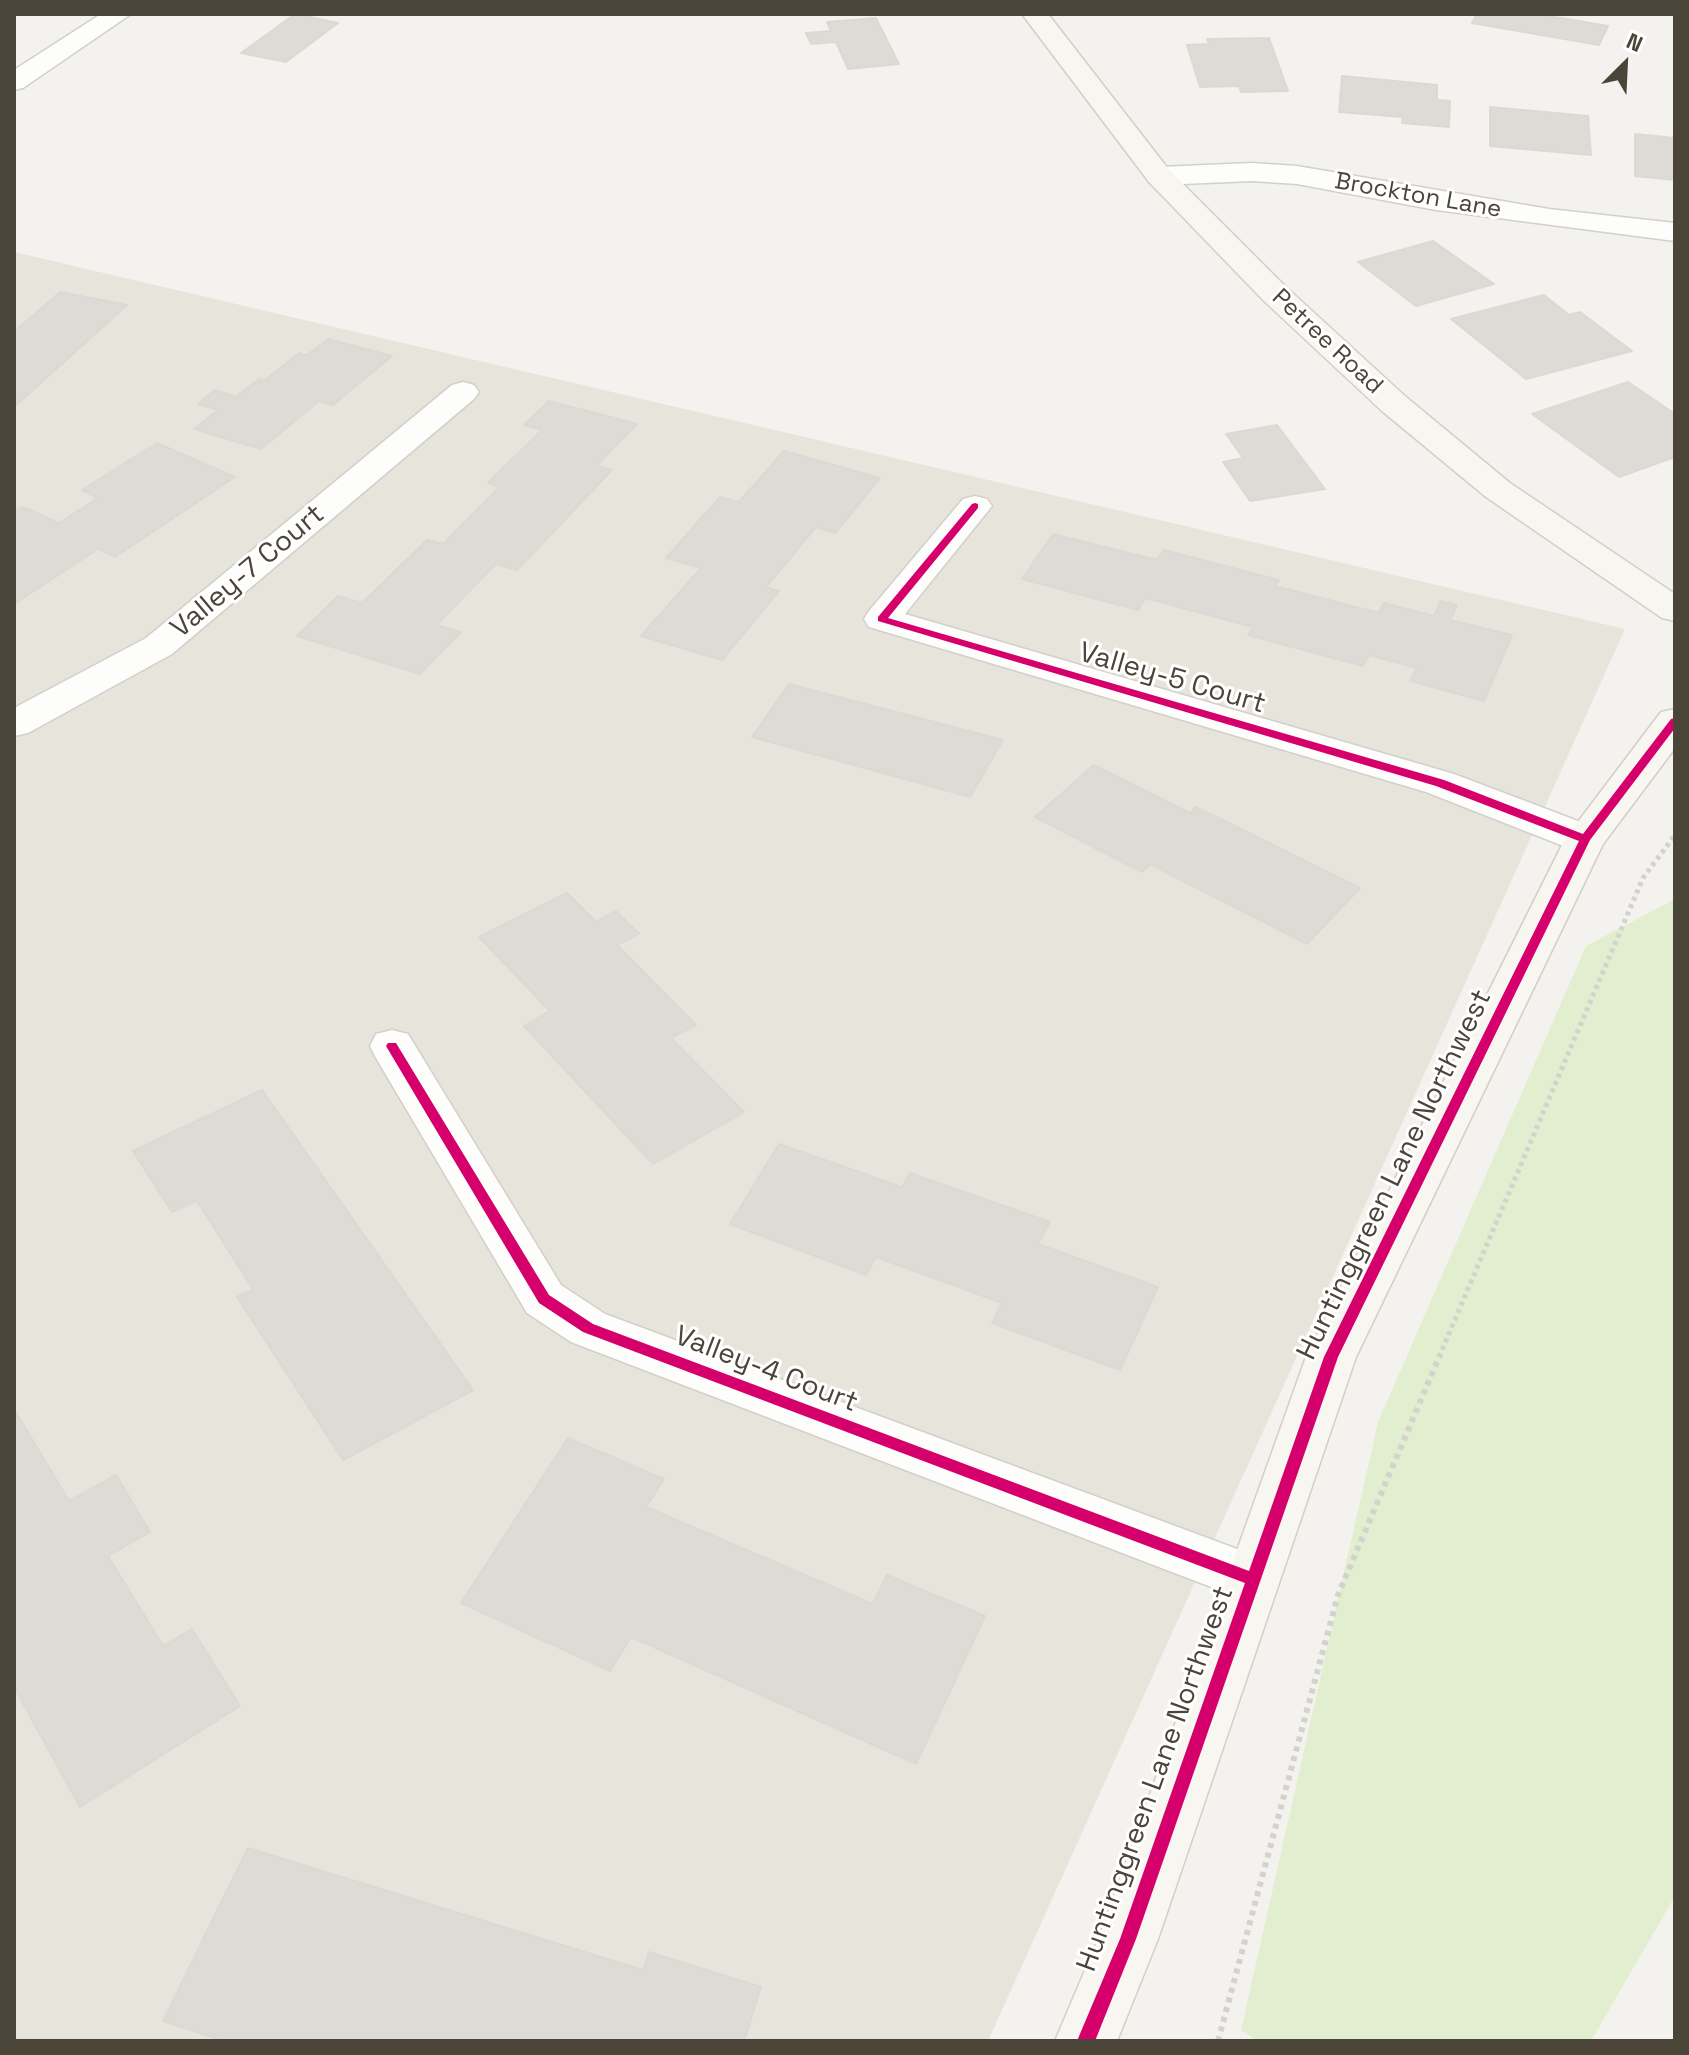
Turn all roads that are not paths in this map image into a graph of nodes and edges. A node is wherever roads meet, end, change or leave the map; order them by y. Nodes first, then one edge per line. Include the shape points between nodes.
1 (118, 14) edge
2 (1035, 14) edge
3 (14, 82) edge
4 (1159, 176) junction
5 (1675, 232) edge
6 (463, 392) dead end
7 (975, 506) dead end
8 (1675, 610) edge
9 (1675, 721) edge
10 (14, 724) edge
11 (1585, 839) junction
12 (392, 1046) dead end
13 (1253, 1579) junction
14 (1086, 2041) edge

1 - 3 street
2 - 4 street, Petree Road
4 - 5 street, Brockton Lane via 1297,175 1478,208
4 - 8 street, Petree Road via 1394,404 1498,490
6 - 10 street, Valley-7 Court via 159,646
7 - 11 street, Valley-5 Court via 882,619 1440,783
9 - 11 street, Huntinggreen Lane Northwest
11 - 13 street, Huntinggreen Lane Northwest via 1331,1357
12 - 13 street, Valley-4 Court via 544,1299 588,1328
13 - 14 street, Huntinggreen Lane Northwest via 1128,1939

